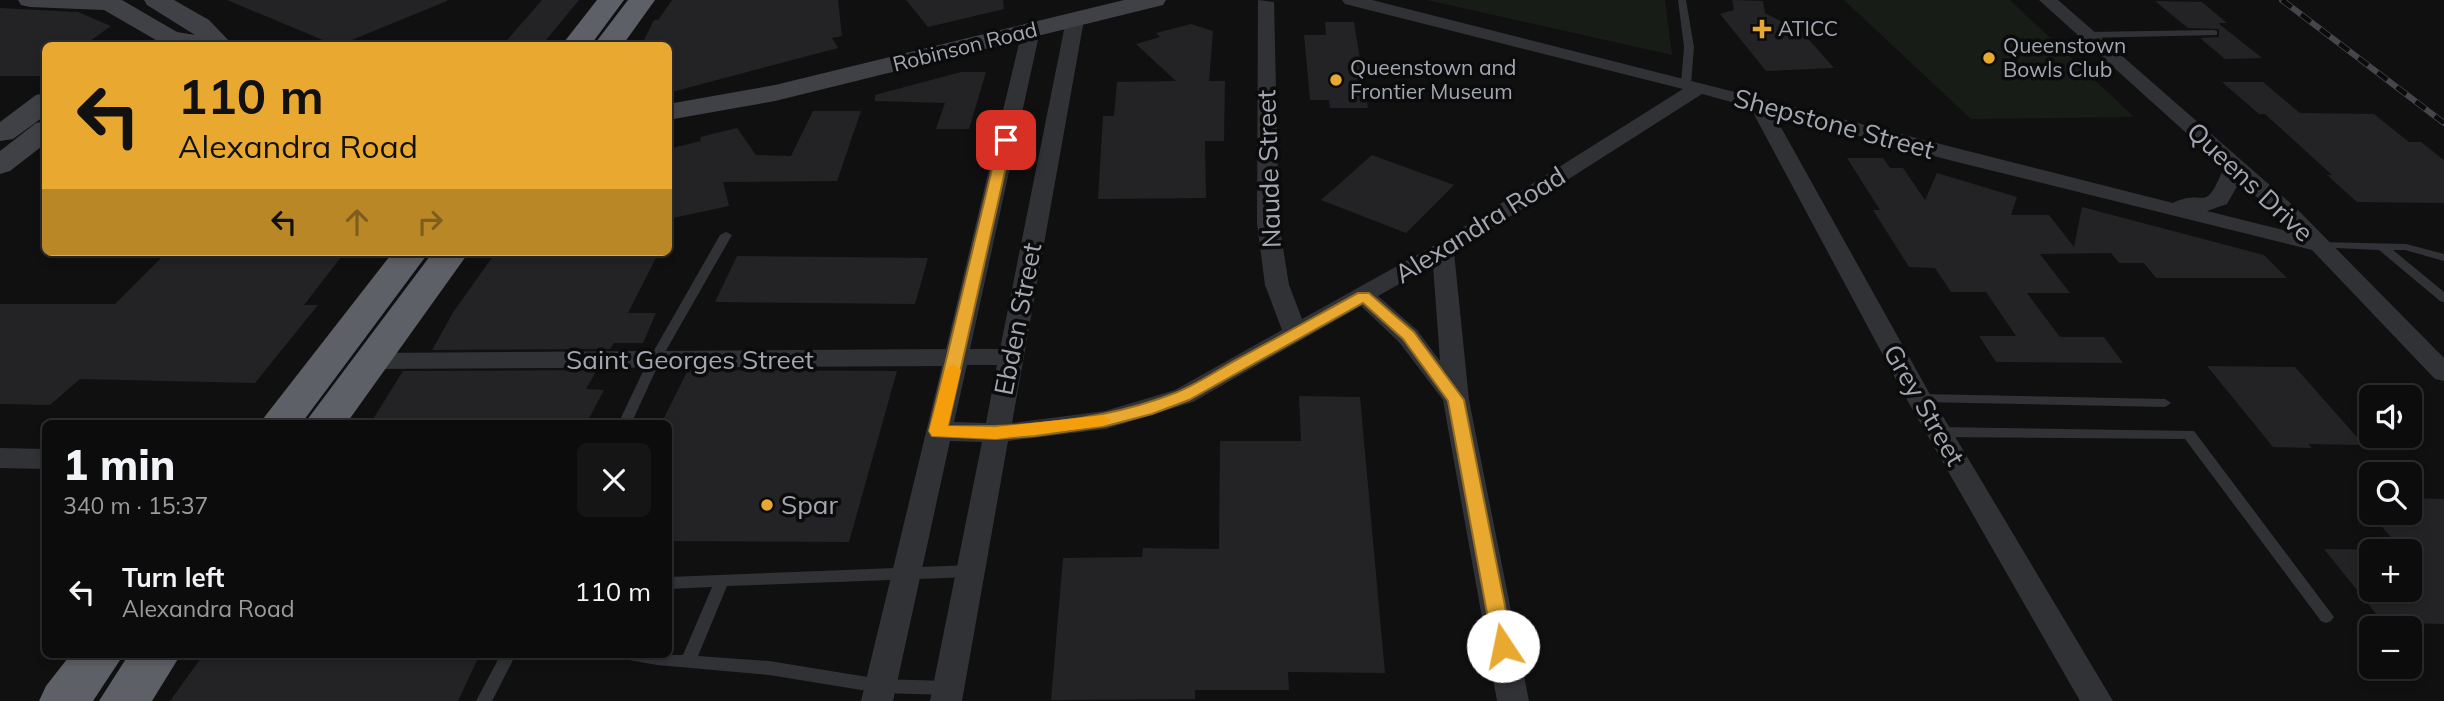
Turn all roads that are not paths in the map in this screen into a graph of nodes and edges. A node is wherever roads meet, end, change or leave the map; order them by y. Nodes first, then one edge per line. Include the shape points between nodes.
1 (30, 0) edge
2 (156, 0) edge
3 (611, 0) edge
4 (642, 0) edge
5 (1154, 0) edge
6 (1351, 0) edge
7 (1682, 0) edge
8 (2048, 0) edge
9 (106, 2) edge
10 (1265, 2) dead end
11 (1075, 20) junction
12 (192, 21) junction
13 (1031, 31) junction
14 (2214, 33) dead end
15 (2085, 35) junction
16 (152, 38) edge
17 (185, 42) edge
18 (214, 42) edge
19 (578, 42) edge
20 (610, 42) edge
21 (1692, 86) junction
22 (775, 93) junction
23 (42, 104) edge
24 (1758, 104) junction
25 (672, 112) edge
26 (672, 127) edge
27 (42, 132) edge
28 (0, 135) edge
29 (0, 165) edge
30 (2235, 166) junction
31 (2160, 207) junction
32 (726, 235) dead end
33 (2318, 245) junction
34 (2381, 246) junction
35 (1443, 250) junction
36 (408, 256) edge
37 (449, 256) edge
38 (2444, 258) edge
39 (1364, 296) junction
40 (2444, 298) edge
41 (1295, 333) junction
42 (956, 357) junction
43 (1011, 357) junction
44 (654, 360) junction
45 (369, 361) junction
46 (2444, 373) edge
47 (1919, 398) junction
48 (1456, 400) junction
49 (2165, 403) dead end
50 (282, 420) edge
51 (327, 420) edge
52 (626, 420) edge
53 (938, 431) junction
54 (1938, 432) junction
55 (996, 433) junction
56 (0, 458) edge
57 (42, 459) edge
58 (971, 571) junction
59 (906, 575) junction
60 (722, 582) junction
61 (672, 583) edge
62 (2326, 617) dead end
63 (97, 658) edge
64 (154, 658) edge
65 (507, 658) edge
66 (658, 658) edge
67 (688, 662) junction
68 (879, 693) edge
69 (948, 695) edge
70 (64, 701) edge
71 (124, 701) edge
72 (484, 701) edge
73 (1513, 701) edge
74 (2097, 701) edge

1 - 9 street
2 - 12 street
3 - 19 highway
4 - 20 highway
5 - 11 street, Robinson Road
6 - 21 street, Shepstone Street
7 - 21 lane
8 - 15 street, Queens Drive
9 - 16 street
10 - 41 street, Naude Street via 1268,223 1277,285
11 - 13 street, Robinson Road
11 - 43 street, Ebden Street
12 - 16 street
12 - 18 street
13 - 22 street, Robinson Road
13 - 42 street, Ebden Street
14 - 15 lane
15 - 30 street, Queens Drive
16 - 17 street
21 - 24 street, Shepstone Street
21 - 35 street, Alexandra Road
22 - 25 street, Robinson Road
22 - 26 street, Robinson Road
23 - 28 street
24 - 31 street, Shepstone Street
24 - 47 street, Grey Street
27 - 29 street
30 - 31 street via 2220,200
30 - 33 street, Queens Drive
31 - 33 street, Shepstone Street
32 - 44 lane
33 - 34 lane
33 - 46 street, Queens Drive
34 - 38 lane via 2406,247
34 - 40 lane
35 - 39 street, Alexandra Road
35 - 48 street
36 - 50 highway
37 - 45 highway
39 - 41 street, Alexandra Road
39 - 48 street via 1408,335
41 - 55 street, Alexandra Road via 1184,396 1146,410 1106,420
42 - 43 street, Saint Georges Street
42 - 44 street, Saint Georges Street
42 - 53 street, Ebden Street
43 - 55 street, Ebden Street
44 - 45 street, Saint Georges Street
44 - 52 lane
45 - 51 highway
47 - 49 lane
47 - 54 street, Grey Street
48 - 73 street
53 - 55 street, Alexandra Road
53 - 59 street, Ebden Street
54 - 62 lane via 2189,434
54 - 74 street, Grey Street
55 - 58 street, Ebden Street
56 - 57 street
58 - 59 lane
58 - 69 street, Ebden Street
59 - 60 lane
59 - 68 street, Ebden Street
60 - 61 lane
60 - 67 lane
63 - 70 highway
64 - 71 highway
65 - 72 lane
66 - 67 lane
67 - 68 lane via 769,668
68 - 69 lane

